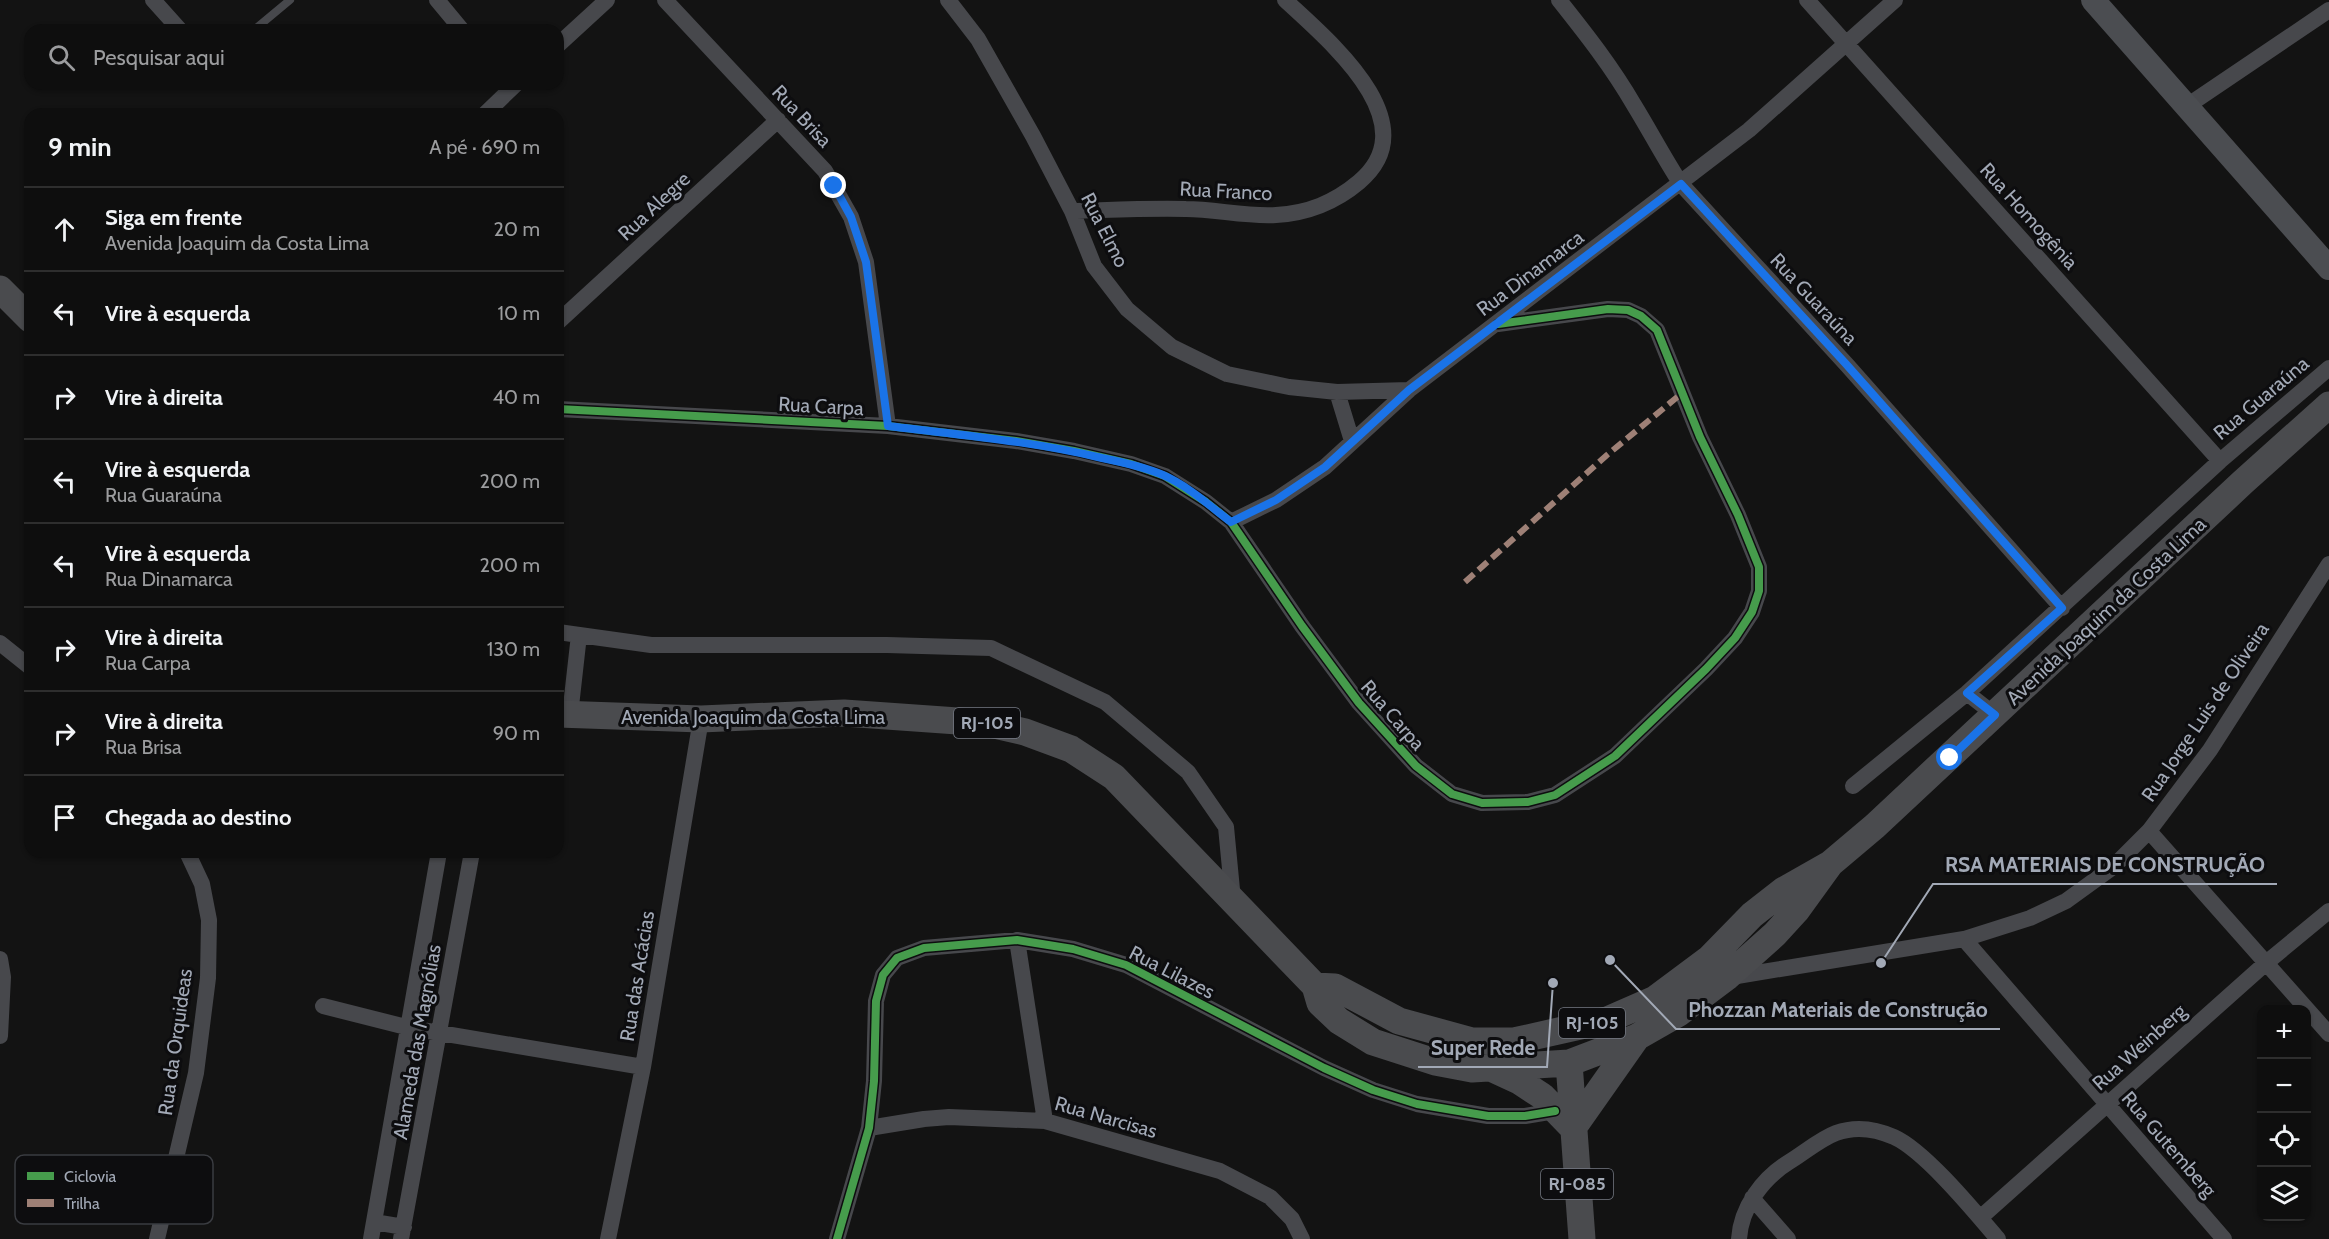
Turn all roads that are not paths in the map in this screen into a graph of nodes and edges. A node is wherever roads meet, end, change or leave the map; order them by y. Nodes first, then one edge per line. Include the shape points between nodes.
1 (153, 0) edge
2 (290, 0) edge
3 (437, 0) edge
4 (607, 0) edge
5 (665, 0) edge
6 (948, 0) edge
7 (1285, 0) edge
8 (1559, 0) edge
9 (1807, 0) edge
10 (1895, 0) edge
11 (2093, 0) edge
12 (2329, 10) edge
13 (175, 24) edge
14 (261, 24) edge
15 (457, 24) edge
16 (564, 39) edge
17 (1846, 44) junction
18 (508, 90) edge
19 (2187, 106) junction
20 (491, 108) edge
21 (778, 120) junction
22 (1681, 184) junction
23 (1072, 212) junction
24 (2329, 268) edge
25 (0, 289) edge
26 (24, 313) edge
27 (564, 316) edge
28 (1498, 324) junction
29 (2329, 368) edge
30 (1409, 390) junction
31 (1337, 392) junction
32 (2329, 405) edge
33 (564, 409) edge
34 (888, 426) junction
35 (1353, 441) junction
36 (2220, 460) junction
37 (1231, 522) junction
38 (2329, 564) edge
39 (2062, 608) junction
40 (564, 633) edge
41 (579, 635) junction
42 (0, 643) edge
43 (24, 662) edge
44 (1967, 693) junction
45 (564, 714) edge
46 (1995, 715) junction
47 (701, 719) junction
48 (1853, 786) dead end
49 (2149, 831) junction
50 (190, 858) edge
51 (438, 858) edge
52 (471, 858) edge
53 (1830, 864) junction
54 (1233, 900) junction
55 (2329, 910) edge
56 (1964, 939) junction
57 (1017, 940) junction
58 (0, 959) edge
59 (2266, 963) junction
60 (1727, 977) junction
61 (1315, 986) junction
62 (323, 1006) dead end
63 (1607, 1020) junction
64 (410, 1028) junction
65 (440, 1033) junction
66 (2329, 1034) edge
67 (0, 1036) edge
68 (1637, 1036) junction
69 (1514, 1041) junction
70 (1569, 1063) junction
71 (643, 1067) junction
72 (1492, 1069) junction
73 (2106, 1104) junction
74 (1564, 1120) junction
75 (1045, 1121) junction
76 (869, 1128) junction
77 (177, 1155) edge
78 (1752, 1198) junction
79 (1980, 1218) junction
80 (161, 1224) edge
81 (373, 1231) edge
82 (403, 1233) edge
83 (157, 1239) edge
84 (608, 1239) edge
85 (837, 1239) edge
86 (1302, 1239) edge
87 (1582, 1239) edge
88 (1739, 1239) edge
89 (1788, 1239) edge
90 (1998, 1239) edge
91 (2224, 1239) edge

1 - 13 street
2 - 14 lane
3 - 15 street
4 - 16 street
5 - 21 street, Rua Brisa
6 - 23 street, Rua Elmo via 978,39
7 - 23 street, Rua Franco via 1329,42 1369,92 1384,130 1381,153 1371,172 1319,208 1275,215 1186,208
8 - 22 street, Rua Guaraúna via 1596,46
9 - 17 street, Rua Homogênia
10 - 17 street, Rua Dinamarca
11 - 19 street
12 - 19 street
17 - 22 street, Rua Dinamarca
17 - 36 street, Rua Homogênia
18 - 20 street
19 - 24 street
21 - 27 street, Rua Alegre
21 - 34 street, Rua Brisa via 825,171 851,217 866,262
22 - 28 street, Rua Dinamarca
22 - 39 street, Rua Guaraúna
23 - 31 street, Rua Elmo via 1094,266 1127,309 1172,347 1227,374
25 - 26 main road
28 - 30 street, Rua Dinamarca
28 - 37 street, Rua Carpa via 1608,309 1628,310 1657,330 1695,426 1759,567 1756,601 1735,639 1615,756 1556,795 1528,802 1482,803 1452,794 1416,766 1359,703
29 - 36 street, Rua Guaraúna
30 - 31 street, Rua Elmo
30 - 35 street, Rua Dinamarca
31 - 35 street
32 - 46 main road, Avenida Joaquim da Costa Lima / RJ-105
33 - 34 street, Rua Carpa
34 - 37 street, Rua Carpa via 1027,443 1131,464 1165,476
35 - 37 street, Rua Dinamarca via 1325,467 1276,500
36 - 39 street, Rua Guaraúna
38 - 49 street, Rua Jorge Luis de Oliveira via 2210,750
39 - 44 street, Rua Guaraúna
40 - 41 street
41 - 45 street
41 - 54 street via 651,645 991,648 1105,702 1188,772 1226,827
42 - 43 street
44 - 46 street
44 - 48 street, Rua Guaraúna
45 - 47 main road, Avenida Joaquim da Costa Lima / RJ-105
46 - 53 main road, Avenida Joaquim da Costa Lima / RJ-105
47 - 54 main road, Avenida Joaquim da Costa Lima / RJ-105 via 844,713 986,723 1025,732 1071,749 1114,777
47 - 71 street, Rua das Acácias
49 - 56 street, Rua Jorge Luis de Oliveira via 2113,867 2066,901 2030,918
49 - 59 street
50 - 77 street, Rua da Orquideas via 202,884 209,920 208,978 196,1073
51 - 64 street, Alameda das Magnólias
52 - 65 street, Alameda das Magnólias
53 - 60 main road, Avenida Joaquim da Costa Lima / RJ-105 via 1782,926
53 - 63 main road, Avenida Joaquim da Costa Lima / RJ-105 via 1784,890 1752,915 1710,958 1655,999
54 - 61 main road, Avenida Joaquim da Costa Lima / RJ-105
55 - 59 street, Rua Weinberg
56 - 60 street, Rua Jorge Luis de Oliveira
56 - 73 street, Rua Gutemberg
57 - 74 street, Rua Lilazes via 1073,949 1126,965 1373,1090 1417,1104 1488,1116
57 - 75 street
57 - 76 street, Rua Lilazes via 924,948 897,958 890,966 883,975 876,1001
58 - 67 street
59 - 66 street
59 - 73 street, Rua Weinberg
60 - 68 main road, Avenida Joaquim da Costa Lima / RJ-105 via 1679,1013
61 - 69 main road, Avenida Joaquim da Costa Lima / RJ-105 via 1335,987 1399,1021 1472,1041
61 - 72 main road, Avenida Joaquim da Costa Lima / RJ-105 via 1320,1003 1339,1021 1373,1042 1435,1062
62 - 64 street
63 - 69 main road, Avenida Joaquim da Costa Lima / RJ-105
63 - 70 main road
64 - 65 street
64 - 81 street, Alameda das Magnólias
65 - 71 street
65 - 82 street, Alameda das Magnólias
68 - 70 main road, Avenida Joaquim da Costa Lima / RJ-105
68 - 74 main road
69 - 70 main road
70 - 72 main road, Avenida Joaquim da Costa Lima / RJ-105
70 - 74 main road, RJ-085
71 - 84 street, Rua das Acácias
72 - 74 main road via 1542,1096
73 - 79 street, Rua Weinberg
73 - 91 street, Rua Gutemberg
74 - 87 main road, RJ-085
75 - 76 street, Rua Narcisas via 949,1117
75 - 86 street, Rua Narcisas via 1220,1171 1270,1197 1292,1219
76 - 85 street, Rua Lilazes
78 - 79 street via 1775,1171 1836,1132 1868,1128 1896,1137 1929,1163
78 - 88 street
78 - 89 street
79 - 90 street
80 - 83 street, Rua da Orquideas
81 - 82 street

